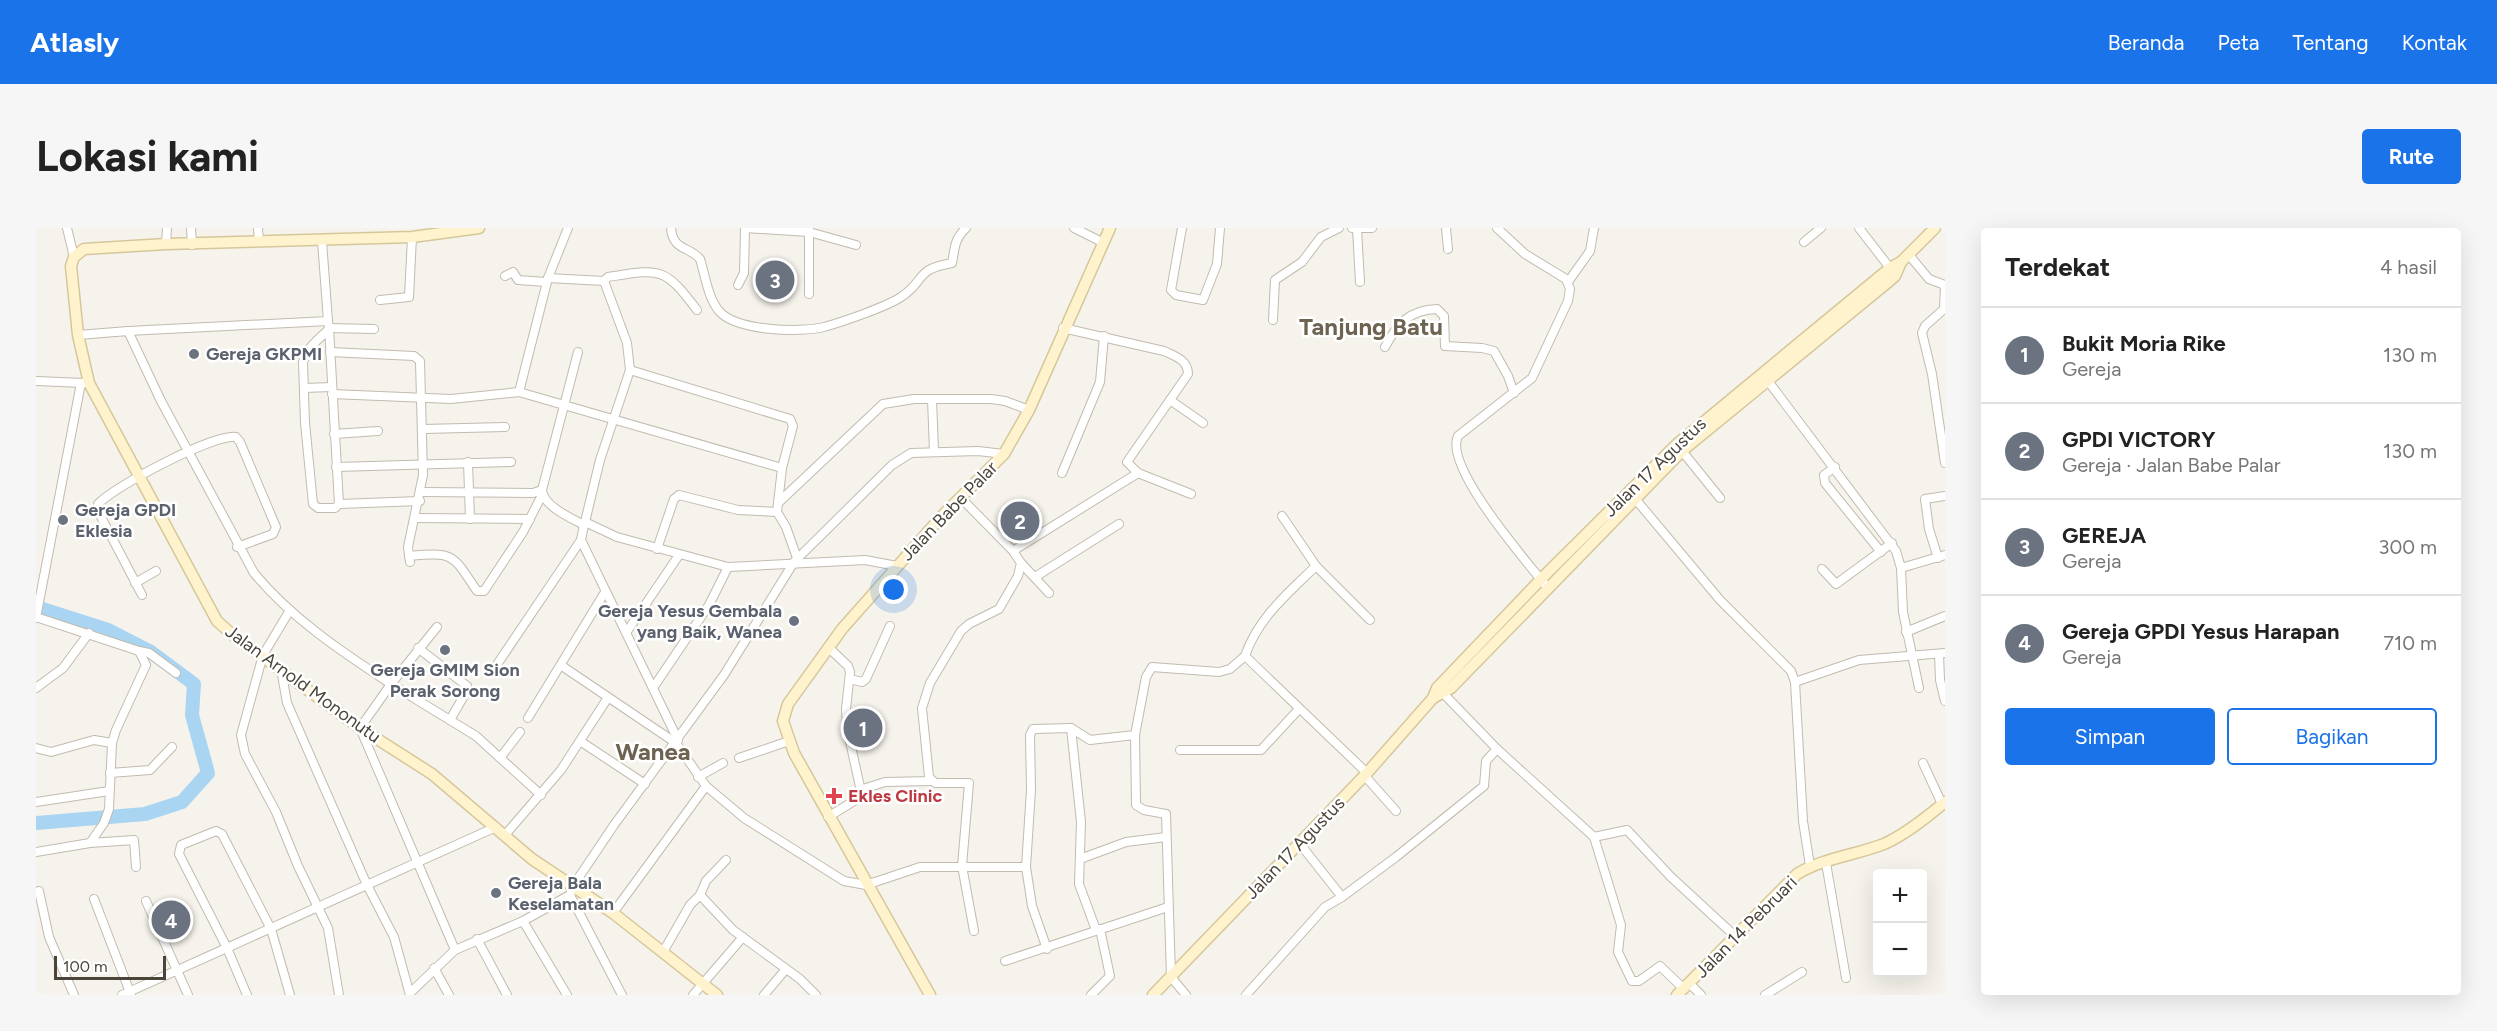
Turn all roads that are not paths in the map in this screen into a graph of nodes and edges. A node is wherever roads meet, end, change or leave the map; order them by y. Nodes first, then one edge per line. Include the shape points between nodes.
1 (67, 228) edge
2 (166, 228) edge
3 (191, 228) edge
4 (258, 228) edge
5 (479, 228) edge
6 (568, 228) edge
7 (671, 228) edge
8 (745, 228) edge
9 (966, 228) edge
10 (1074, 228) edge
11 (1110, 228) edge
12 (1182, 228) edge
13 (1220, 228) edge
14 (1339, 228) edge
15 (1372, 228) edge
16 (1446, 228) edge
17 (1497, 228) edge
18 (1594, 228) edge
19 (1821, 228) edge
20 (1858, 228) edge
21 (1935, 228) edge
22 (1354, 229) edge
23 (810, 230) edge
24 (392, 233) edge
25 (412, 237) junction
26 (322, 241) junction
27 (259, 242) junction
28 (1102, 242) junction
29 (1804, 242) dead end
30 (166, 244) junction
31 (192, 245) junction
32 (856, 245) dead end
33 (1448, 249) dead end
34 (74, 258) junction
35 (1905, 259) junction
36 (1890, 268) junction
37 (505, 276) dead end
38 (547, 280) junction
39 (604, 281) junction
40 (1360, 282) dead end
41 (1568, 282) junction
42 (738, 285) dead end
43 (1945, 286) edge
44 (809, 294) dead end
45 (380, 300) dead end
46 (697, 310) dead end
47 (1273, 320) dead end
48 (329, 326) junction
49 (1063, 328) junction
50 (374, 329) dead end
51 (128, 331) junction
52 (78, 335) junction
53 (1104, 336) junction
54 (1385, 347) dead end
55 (330, 352) junction
56 (578, 352) dead end
57 (630, 369) junction
58 (1765, 377) junction
59 (36, 381) edge
60 (85, 383) junction
61 (304, 388) junction
62 (332, 391) junction
63 (519, 392) junction
64 (1514, 393) junction
65 (422, 399) junction
66 (932, 399) junction
67 (1170, 400) junction
68 (563, 403) junction
69 (1727, 406) junction
70 (1029, 410) junction
71 (614, 419) junction
72 (1203, 423) dead end
73 (505, 427) dead end
74 (423, 429) junction
75 (378, 431) dead end
76 (334, 434) junction
77 (1943, 445) edge
78 (188, 451) junction
79 (934, 452) junction
80 (1682, 452) junction
81 (1004, 454) junction
82 (468, 462) junction
83 (511, 462) dead end
84 (423, 463) junction
85 (1945, 463) edge
86 (336, 467) junction
87 (1835, 467) junction
88 (782, 468) junction
89 (1062, 473) dead end
90 (1138, 473) junction
91 (139, 478) junction
92 (469, 491) junction
93 (422, 492) junction
94 (542, 492) junction
95 (1191, 494) dead end
96 (960, 496) junction
97 (1633, 496) junction
98 (1945, 496) edge
99 (1720, 498) dead end
100 (420, 501) junction
101 (778, 503) junction
102 (339, 504) junction
103 (777, 512) junction
104 (1282, 516) dead end
105 (415, 518) junction
106 (470, 519) junction
107 (530, 519) junction
108 (585, 524) junction
109 (1119, 524) dead end
110 (581, 540) junction
111 (1892, 543) junction
112 (237, 547) junction
113 (657, 549) junction
114 (1013, 551) junction
115 (1881, 552) junction
116 (679, 555) junction
117 (1943, 557) edge
118 (796, 560) junction
119 (1021, 563) junction
120 (897, 566) junction
121 (1316, 566) junction
122 (728, 567) junction
123 (1901, 568) junction
124 (1821, 569) dead end
125 (156, 571) dead end
126 (1035, 577) junction
127 (135, 583) junction
128 (1544, 583) junction
129 (605, 592) junction
130 (1049, 593) dead end
131 (142, 596) dead end
132 (290, 610) junction
133 (1945, 616) edge
134 (36, 617) edge
135 (1370, 620) dead end
136 (890, 626) dead end
137 (437, 627) dead end
138 (1906, 632) junction
139 (89, 633) junction
140 (626, 633) junction
141 (418, 648) junction
142 (829, 648) junction
143 (139, 651) junction
144 (1942, 653) edge
145 (1911, 654) junction
146 (262, 655) junction
147 (1245, 656) junction
148 (496, 666) dead end
149 (562, 666) junction
150 (281, 669) junction
151 (176, 673) dead end
152 (850, 679) junction
153 (1795, 682) junction
154 (391, 684) junction
155 (36, 688) edge
156 (653, 688) junction
157 (1918, 688) dead end
158 (1438, 693) junction
159 (607, 699) junction
160 (1945, 701) edge
161 (1299, 709) junction
162 (528, 718) dead end
163 (450, 720) junction
164 (360, 728) junction
165 (1071, 728) junction
166 (520, 732) dead end
167 (1135, 735) junction
168 (580, 741) junction
169 (789, 741) junction
170 (677, 742) junction
171 (112, 743) junction
172 (36, 747) edge
173 (172, 747) dead end
174 (1497, 748) junction
175 (1180, 750) dead end
176 (500, 758) junction
177 (739, 758) dead end
178 (723, 763) dead end
179 (1923, 763) dead end
180 (110, 773) junction
181 (1366, 774) junction
182 (698, 777) junction
183 (932, 781) junction
184 (645, 784) junction
185 (706, 786) junction
186 (860, 790) junction
187 (109, 791) junction
188 (541, 795) junction
189 (36, 802) edge
190 (1943, 803) edge
191 (1396, 811) dead end
192 (828, 817) junction
193 (496, 827) junction
194 (505, 835) junction
195 (1166, 837) junction
196 (1594, 837) junction
197 (90, 843) junction
198 (1299, 844) junction
199 (36, 852) edge
200 (1080, 859) junction
201 (726, 860) dead end
202 (418, 861) junction
203 (1826, 863) junction
204 (962, 866) junction
205 (1810, 866) junction
206 (136, 867) dead end
207 (1026, 867) junction
208 (367, 885) junction
209 (866, 885) junction
210 (39, 891) dead end
211 (571, 891) junction
212 (700, 895) junction
213 (1342, 897) junction
214 (94, 899) dead end
215 (146, 901) dead end
216 (318, 906) junction
217 (1168, 907) junction
218 (613, 913) junction
219 (523, 921) junction
220 (271, 929) junction
221 (1098, 930) junction
222 (974, 931) dead end
223 (1735, 936) junction
224 (743, 937) junction
225 (477, 939) junction
226 (227, 948) junction
227 (1047, 949) junction
228 (455, 950) junction
229 (663, 952) junction
230 (1005, 961) dead end
231 (434, 968) junction
232 (786, 969) junction
233 (177, 970) junction
234 (1802, 972) dead end
235 (1171, 977) junction
236 (1846, 978) dead end
237 (704, 984) junction
238 (1684, 989) edge
239 (128, 994) edge
240 (410, 994) edge
241 (74, 995) edge
242 (188, 995) edge
243 (247, 995) edge
244 (290, 995) edge
245 (339, 995) edge
246 (449, 995) edge
247 (507, 995) edge
248 (567, 995) edge
249 (622, 995) edge
250 (693, 995) edge
251 (717, 995) edge
252 (764, 995) edge
253 (816, 995) edge
254 (930, 995) edge
255 (1091, 995) edge
256 (1153, 995) edge
257 (1186, 995) edge
258 (1246, 995) edge
259 (1701, 995) edge
260 (1765, 995) edge

1 - 34 street
2 - 30 street
3 - 31 street
4 - 27 street
5 - 25 street
6 - 38 street
7 - 9 street via 681,249 694,253 700,260 720,312 742,325 783,329 823,328 901,298 923,273 952,263 955,241
8 - 23 street
8 - 42 street via 744,273
10 - 28 street
11 - 28 street, Jalan Babe Palar
12 - 13 street via 1171,290 1176,295 1203,300 1216,264
14 - 47 street via 1321,237 1302,262 1275,280
15 - 22 street
16 - 33 street
17 - 41 street via 1525,254
18 - 41 street via 1590,251
19 - 29 street
20 - 36 street
21 - 35 street, Jalan 17 Agustus
22 - 40 street
23 - 32 street
23 - 44 street
24 - 25 street
24 - 26 street
25 - 45 street via 409,297
26 - 27 street
26 - 48 street
27 - 31 street
28 - 49 street, Jalan Babe Palar
30 - 31 street
30 - 34 street via 84,249
34 - 52 street, Jalan Arnold Mononutu
35 - 36 street, Jalan 17 Agustus
35 - 43 street via 1929,279
35 - 58 street, Jalan 17 Agustus via 1887,283
36 - 58 street, Jalan 17 Agustus
37 - 38 street via 513,272 518,280
38 - 39 street
38 - 63 street
39 - 46 street via 660,272
39 - 57 street via 627,343
41 - 64 street via 1568,301 1534,375
43 - 77 street via 1944,309 1922,333
48 - 50 street
48 - 51 street
48 - 55 street
48 - 61 street via 306,352
49 - 53 street
49 - 70 street, Jalan Babe Palar
51 - 52 street
51 - 78 street
52 - 60 street, Jalan Arnold Mononutu
53 - 67 street via 1164,351 1184,362 1188,374
53 - 89 street via 1100,382
54 - 64 street via 1405,318 1437,309 1444,316 1445,345 1494,351
55 - 62 street
55 - 65 street via 418,358
56 - 68 street
57 - 71 street
57 - 88 street via 790,418 793,426
58 - 69 street, Jalan 17 Agustus
58 - 87 street
59 - 60 street
60 - 91 street, Jalan Arnold Mononutu
60 - 134 street
61 - 62 street
61 - 102 street via 313,504 318,508 335,508
62 - 65 street
62 - 76 street
63 - 65 street via 471,399
63 - 68 street
64 - 128 street via 1458,436 1455,444 1473,488
65 - 74 street
66 - 70 street via 1005,401
66 - 79 street
66 - 101 street via 883,404
67 - 72 street
67 - 90 street via 1127,460
68 - 71 street
68 - 94 street
69 - 80 street, Jalan 17 Agustus
69 - 97 street, Jalan 17 Agustus via 1677,444
70 - 81 street, Jalan Babe Palar
71 - 88 street
71 - 108 street
73 - 74 street
74 - 84 street
75 - 76 street
76 - 86 street
77 - 85 street
78 - 91 street
78 - 112 street
78 - 112 street via 223,436 236,437 240,442 276,529 273,534
79 - 81 street
79 - 118 street via 904,455
80 - 97 street, Jalan 17 Agustus
80 - 99 street
81 - 96 street, Jalan Babe Palar
82 - 83 street
82 - 84 street
82 - 92 street
84 - 86 street
84 - 93 street
86 - 102 street
87 - 111 street
87 - 115 street via 1824,475 1825,483
88 - 101 street
90 - 95 street
90 - 114 street
91 - 127 street via 100,501 98,508
91 - 146 street, Jalan Arnold Mononutu via 212,614 234,636
92 - 93 street
92 - 94 street
92 - 106 street
93 - 100 street
94 - 107 street
94 - 108 street
96 - 114 street
96 - 120 street, Jalan Babe Palar
97 - 128 street, Jalan 17 Agustus
97 - 153 street via 1720,600 1788,667
98 - 117 street via 1925,500 1930,533
100 - 102 street
100 - 105 street
101 - 103 street
103 - 113 street via 747,512 679,495 674,499
103 - 118 street
104 - 121 street
105 - 106 street
105 - 107 street via 410,559 448,555 457,560 477,591 484,591
106 - 107 street
108 - 110 street
108 - 113 street
109 - 126 street
110 - 129 street
110 - 148 street
111 - 115 street
111 - 123 street
112 - 132 street via 268,591
113 - 116 street
114 - 119 street
115 - 124 street via 1836,584
116 - 122 street
116 - 140 street
117 - 123 street
118 - 120 street via 875,560
118 - 122 street
118 - 170 street via 736,658
119 - 126 street
119 - 183 street via 999,609 964,628 930,683 922,708
120 - 142 street, Jalan Babe Palar
121 - 135 street
121 - 147 street via 1266,617
122 - 156 street via 710,605
123 - 138 street
125 - 127 street
126 - 130 street
127 - 131 street
128 - 158 street, Jalan 17 Agustus
128 - 158 street, Jalan 17 Agustus via 1497,640
129 - 140 street
129 - 149 street
132 - 146 street
132 - 154 street
133 - 138 street
134 - 139 street
136 - 152 street via 866,679
137 - 141 street
138 - 145 street
139 - 143 street
139 - 155 street via 63,668
140 - 156 street
141 - 154 street
141 - 163 street via 467,686
142 - 152 street via 848,666
142 - 169 street, Jalan Babe Palar via 788,704 783,721
143 - 151 street via 149,653
143 - 171 street via 145,659 145,671
144 - 145 street
144 - 160 street via 1940,680
145 - 153 street via 1859,660
145 - 157 street
146 - 150 street, Jalan Arnold Mononutu
146 - 216 street via 242,724 242,743
147 - 161 street
147 - 167 street via 1230,669 1219,672 1152,667 1146,677
149 - 159 street
149 - 162 street
150 - 164 street, Jalan Arnold Mononutu
150 - 208 street via 287,704
152 - 186 street via 847,728
153 - 205 street via 1803,821
154 - 163 street
154 - 164 street
156 - 170 street
158 - 174 street
158 - 181 street, Jalan 17 Agustus
159 - 168 street
159 - 170 street
161 - 175 street via 1261,750
161 - 181 street
163 - 176 street
164 - 193 street, Jalan Arnold Mononutu via 432,774
164 - 202 street
165 - 167 street via 1090,740
165 - 200 street via 1081,822
165 - 207 street via 1035,728 1030,733
166 - 176 street
167 - 195 street via 1136,805 1164,813
168 - 184 street
168 - 188 street
169 - 177 street
169 - 192 street, Jalan Babe Palar
170 - 182 street
170 - 184 street
171 - 172 street via 94,740 51,752
171 - 180 street
173 - 180 street via 150,770
174 - 196 street
174 - 213 street via 1486,762 1484,786
176 - 188 street
178 - 182 street
179 - 190 street
180 - 187 street
181 - 191 street
181 - 198 street, Jalan 17 Agustus
182 - 185 street
183 - 186 street via 885,782
183 - 204 street via 969,783
184 - 211 street
185 - 209 street via 757,828 815,865 844,881
185 - 218 street
186 - 192 street via 861,798
187 - 189 street
187 - 197 street via 109,810
188 - 194 street
190 - 203 street, Jalan 14 Pebruari via 1886,843
192 - 209 street, Jalan Babe Palar
193 - 194 street, Jalan Arnold Mononutu
193 - 202 street
194 - 211 street, Jalan Arnold Mononutu
195 - 200 street via 1126,842
195 - 217 street
196 - 223 street via 1627,830
196 - 238 street via 1621,925 1618,952 1632,981 1639,981 1660,966
197 - 199 street
197 - 206 street via 134,840
198 - 213 street
198 - 235 street, Jalan 17 Agustus
200 - 221 street via 1080,890
201 - 212 street via 706,881
202 - 208 street
202 - 228 street
203 - 205 street, Jalan 14 Pebruari
203 - 236 street
204 - 207 street
204 - 209 street via 920,867
204 - 222 street
205 - 223 street, Jalan 14 Pebruari via 1785,883
207 - 227 street via 1032,906
208 - 216 street
208 - 240 street via 394,937
209 - 254 street, Jalan Babe Palar
210 - 241 street via 49,937
211 - 218 street, Jalan Arnold Mononutu
211 - 219 street
211 - 249 street
212 - 224 street
212 - 229 street
213 - 258 street via 1325,907
214 - 239 street
215 - 233 street
216 - 220 street
216 - 245 street via 328,928
217 - 221 street
217 - 235 street
218 - 229 street, Jalan Arnold Mononutu
219 - 225 street
219 - 248 street
220 - 226 street
220 - 226 street via 221,832 192,840 178,848 179,854
220 - 244 street
221 - 227 street
221 - 255 street via 1110,976
223 - 238 street, Jalan 14 Pebruari
224 - 232 street
224 - 237 street
225 - 228 street
225 - 247 street
226 - 233 street
226 - 243 street
227 - 230 street
228 - 231 street
229 - 237 street, Jalan Arnold Mononutu
231 - 240 street
231 - 246 street
232 - 252 street
232 - 253 street
233 - 239 street
233 - 242 street
234 - 260 street
235 - 256 street, Jalan 17 Agustus
235 - 257 street
237 - 250 street
237 - 251 street, Jalan Arnold Mononutu
238 - 259 street

